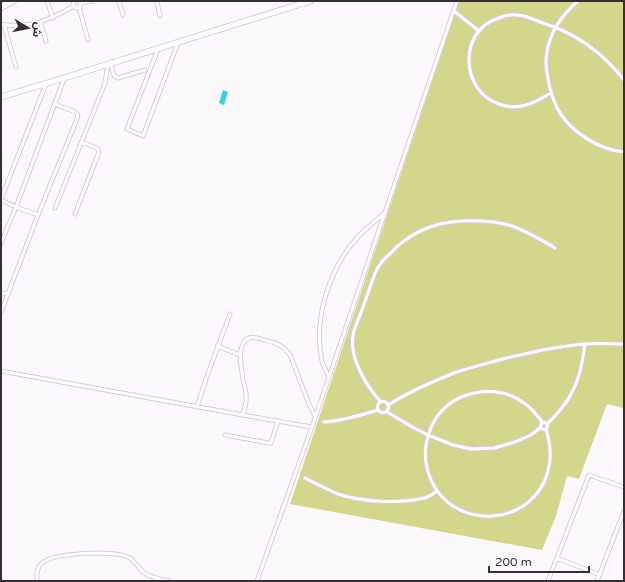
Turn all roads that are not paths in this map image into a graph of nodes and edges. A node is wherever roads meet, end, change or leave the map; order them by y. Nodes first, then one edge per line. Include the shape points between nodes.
1 (9, 1) edge
2 (15, 1) edge
3 (47, 1) edge
4 (74, 1) edge
5 (92, 1) edge
6 (119, 1) edge
7 (157, 1) edge
8 (310, 1) edge
9 (457, 1) edge
10 (578, 1) edge
11 (80, 2) edge
12 (1, 6) edge
13 (74, 6) junction
14 (79, 7) junction
15 (1, 9) edge
16 (454, 11) junction
17 (123, 15) dead end
18 (160, 16) dead end
19 (53, 18) junction
20 (40, 22) junction
21 (2, 24) edge
22 (556, 27) junction
23 (479, 31) junction
24 (88, 40) dead end
25 (46, 41) dead end
26 (178, 43) junction
27 (158, 49) junction
28 (110, 64) junction
29 (16, 67) dead end
30 (145, 70) dead end
31 (64, 78) junction
32 (624, 80) edge
33 (46, 84) junction
34 (551, 93) junction
35 (1, 97) edge
36 (55, 104) junction
37 (81, 142) junction
38 (624, 152) edge
39 (1, 200) edge
40 (16, 207) junction
41 (55, 208) dead end
42 (75, 214) dead end
43 (384, 214) junction
44 (38, 215) junction
45 (1, 243) edge
46 (555, 248) dead end
47 (1, 293) edge
48 (9, 294) junction
49 (1, 312) edge
50 (230, 314) dead end
51 (585, 344) junction
52 (624, 344) edge
53 (217, 346) junction
54 (240, 354) junction
55 (1, 371) edge
56 (328, 376) junction
57 (381, 402) junction
58 (388, 405) junction
59 (197, 407) junction
60 (378, 410) junction
61 (387, 412) junction
62 (243, 415) junction
63 (315, 416) junction
64 (278, 421) junction
65 (324, 422) dead end
66 (545, 423) junction
67 (312, 426) junction
68 (541, 427) junction
69 (546, 429) junction
70 (225, 435) dead end
71 (428, 435) junction
72 (304, 478) dead end
73 (624, 487) edge
74 (437, 491) junction
75 (624, 510) edge
76 (557, 558) junction
77 (600, 575) junction
78 (38, 581) edge
79 (169, 581) edge
80 (257, 581) edge
81 (548, 581) edge
82 (597, 581) edge

1 - 12 street
2 - 15 street
3 - 19 street
4 - 13 street
5 - 11 street
6 - 17 street
7 - 18 street
8 - 26 main road
9 - 16 street
10 - 22 street
11 - 14 street
13 - 14 street
13 - 19 street
14 - 24 street
16 - 23 street
16 - 43 street
19 - 20 street
20 - 21 street via 27,25
20 - 25 street
21 - 29 street
22 - 23 street via 517,15 494,19
22 - 32 street via 599,54
22 - 34 street via 547,52 546,67
23 - 34 street via 474,38 468,62 470,74 484,94 494,102 518,107
26 - 27 main road
26 - 27 street via 143,136 127,129
27 - 28 main road
28 - 30 street via 113,75 118,78
28 - 31 main road
28 - 37 street
31 - 33 main road
31 - 36 street
33 - 35 main road
33 - 39 street
34 - 38 street via 558,110 581,135 605,148
36 - 40 street
36 - 44 street via 78,115
37 - 41 street
37 - 42 street via 97,148 99,152
39 - 40 street
40 - 44 street
40 - 45 street
43 - 56 street
43 - 56 street via 356,239 329,284 320,320 320,350
44 - 48 street
46 - 57 street via 509,225 483,221 441,224 406,239 378,266 354,330 352,344 356,360 371,391
47 - 48 street
48 - 49 street
50 - 53 street
51 - 52 street
51 - 58 street via 520,355 469,368 408,393
51 - 66 street via 579,377 571,395 559,413
53 - 54 street
53 - 59 street
54 - 62 street via 246,396
54 - 63 street via 244,343 251,338 283,346 290,355
55 - 59 street
56 - 63 street
57 - 58 street
57 - 60 street
58 - 61 street
59 - 62 street
60 - 61 street
60 - 65 street
61 - 71 street
62 - 64 street
63 - 67 street
64 - 67 street
64 - 70 street via 271,443
66 - 68 street
66 - 69 street via 548,426
66 - 71 street via 532,409 516,398 497,392 477,392 459,398 443,410
67 - 80 street
68 - 69 street
68 - 71 street via 515,442 481,449 460,447
69 - 74 street via 550,448 547,475 532,498 518,509 492,517 474,515 450,504
71 - 74 street via 426,464
72 - 74 street via 340,494 370,501 414,500 431,496
73 - 76 street via 589,475
75 - 77 street
76 - 77 street
76 - 81 street
77 - 82 street
78 - 79 street via 37,570 45,561 96,552 128,557 150,576

